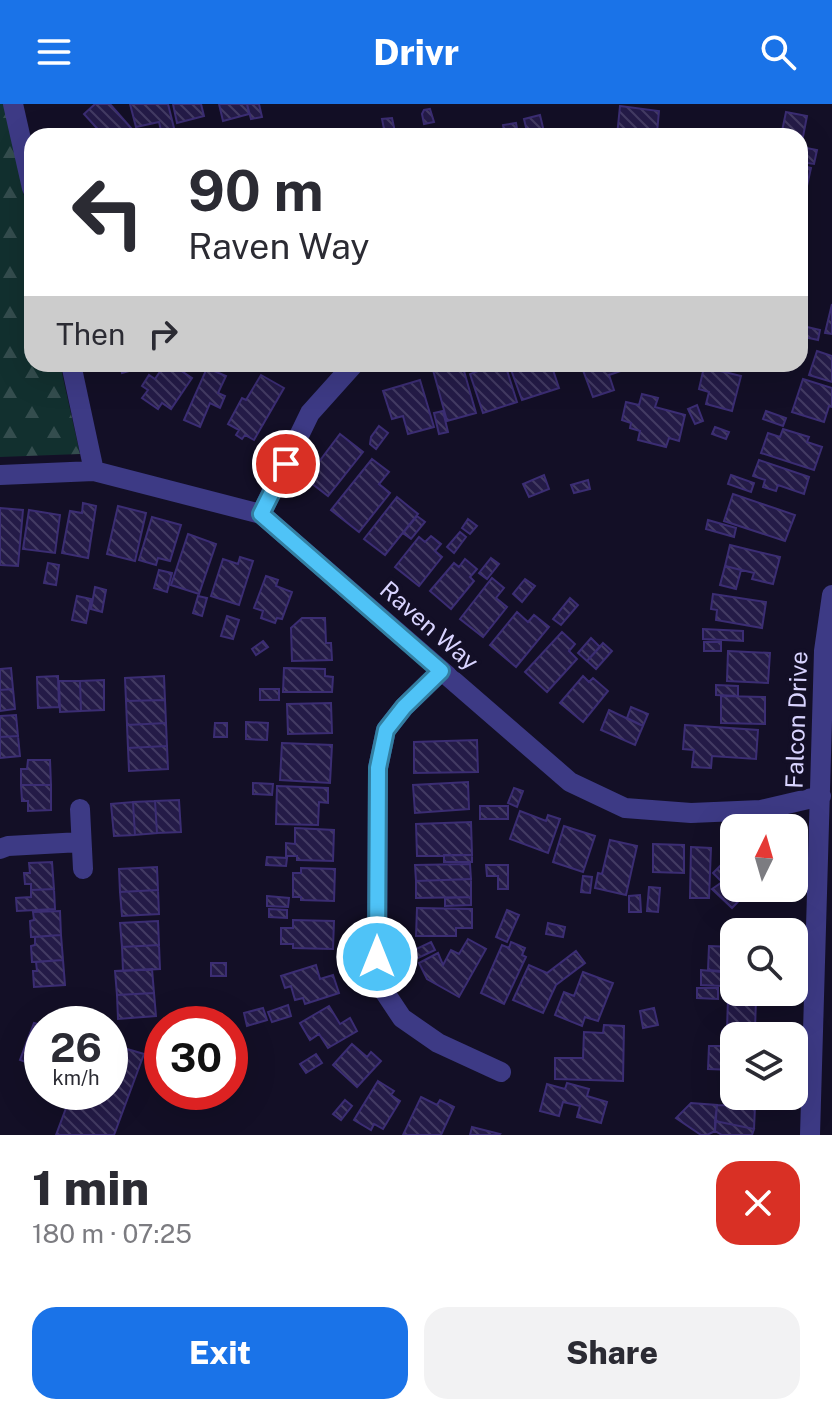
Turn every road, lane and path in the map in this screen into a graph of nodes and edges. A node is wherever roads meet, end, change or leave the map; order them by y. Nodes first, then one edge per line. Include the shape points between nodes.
1 (13, 104) edge
2 (24, 153) edge
3 (73, 372) edge
4 (347, 372) edge
5 (94, 471) junction
6 (0, 475) edge
7 (261, 514) junction
8 (832, 595) edge
9 (441, 671) junction
10 (828, 723) edge
11 (821, 796) junction
12 (80, 809) dead end
13 (81, 842) junction
14 (0, 849) edge
15 (83, 869) dead end
16 (501, 1072) dead end
17 (810, 1135) edge

1 - 2 street
3 - 5 street
4 - 7 street via 310,413
5 - 6 street, Raven Way
5 - 7 street, Raven Way
7 - 9 street, Raven Way
8 - 10 street, Falcon Drive via 824,651
9 - 11 street, Raven Way via 570,782 625,808 691,813 761,810
9 - 16 street via 386,730 378,768 377,957 384,991 402,1018 438,1043
10 - 11 street, Falcon Drive
11 - 17 street, Falcon Drive
12 - 13 street
13 - 14 street
13 - 15 street

